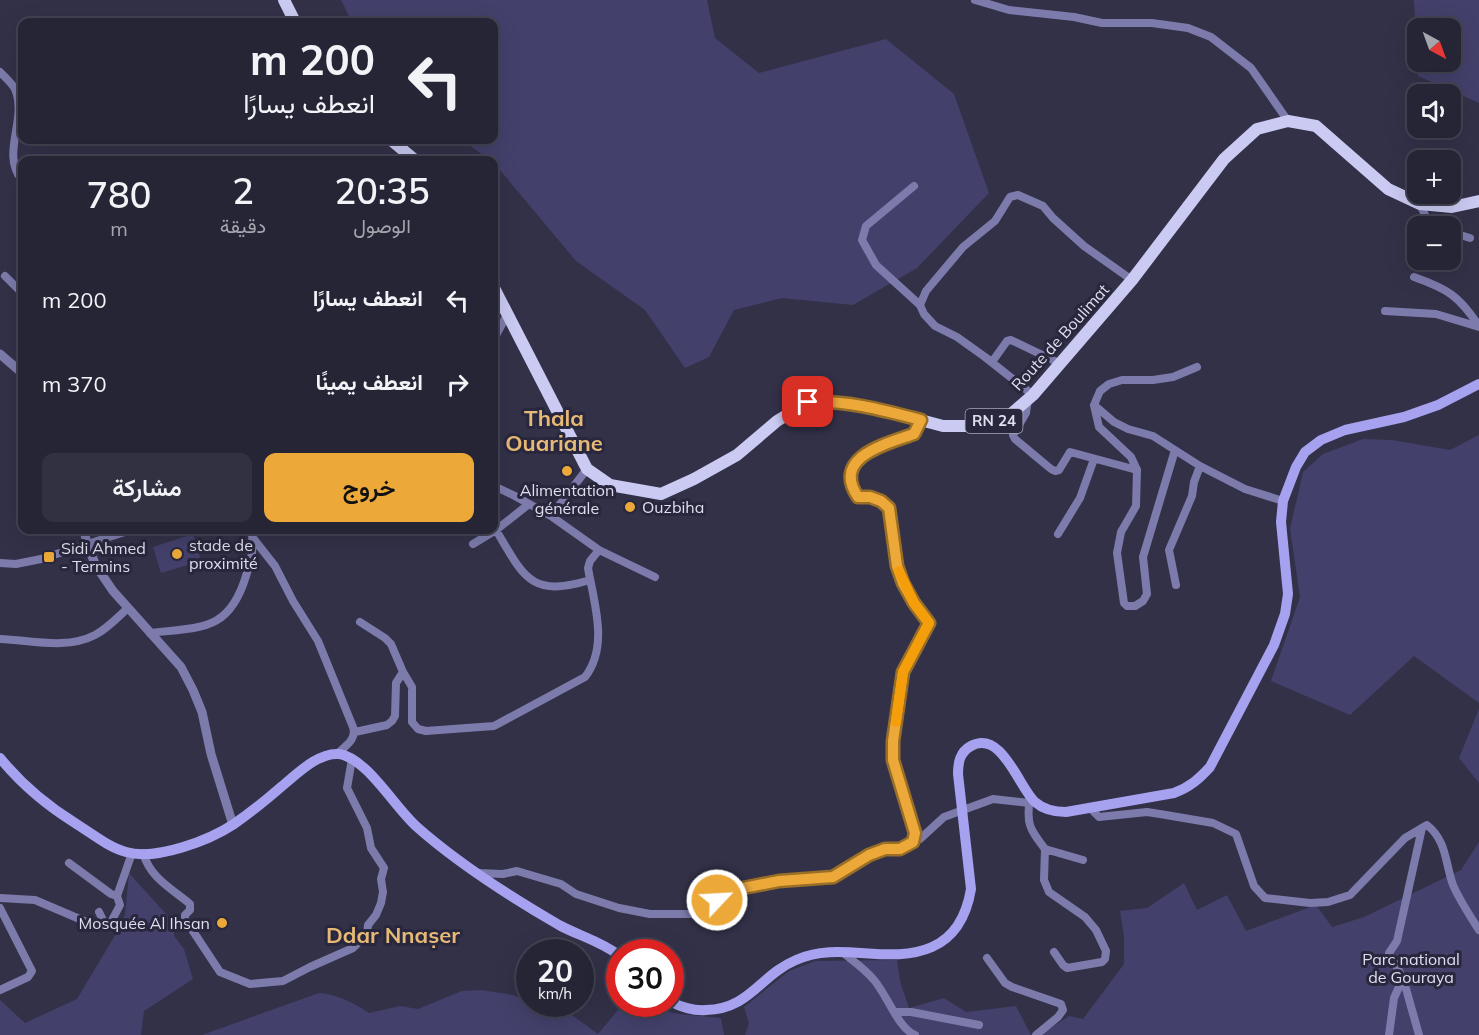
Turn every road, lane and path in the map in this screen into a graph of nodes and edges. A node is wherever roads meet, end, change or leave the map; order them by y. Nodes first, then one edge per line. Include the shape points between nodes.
1 (284, 0) edge
2 (975, 0) edge
3 (293, 18) edge
4 (0, 72) edge
5 (18, 99) edge
6 (18, 121) edge
7 (1288, 121) junction
8 (396, 144) edge
9 (411, 156) edge
10 (18, 175) edge
11 (914, 186) dead end
12 (1407, 198) edge
13 (1479, 201) edge
14 (1420, 204) joint
15 (1425, 216) edge
16 (1461, 235) edge
17 (1470, 238) dead end
18 (5, 276) dead end
19 (1414, 277) dead end
20 (1132, 280) junction
21 (18, 289) edge
22 (498, 296) edge
23 (920, 305) junction
24 (1385, 311) dead end
25 (507, 315) junction
26 (1479, 326) edge
27 (498, 332) edge
28 (0, 354) edge
29 (992, 362) junction
30 (1060, 364) junction
31 (1197, 367) dead end
32 (18, 370) edge
33 (1479, 384) edge
34 (1030, 397) junction
35 (1094, 405) junction
36 (921, 420) junction
37 (1175, 450) junction
38 (1094, 459) junction
39 (1200, 466) junction
40 (587, 469) junction
41 (1137, 470) junction
42 (498, 488) edge
43 (1283, 502) junction
44 (529, 504) junction
45 (551, 516) junction
46 (498, 528) edge
47 (498, 533) edge
48 (85, 534) edge
49 (118, 534) edge
50 (252, 534) edge
51 (489, 534) edge
52 (1058, 534) dead end
53 (87, 544) junction
54 (473, 544) dead end
55 (599, 550) junction
56 (0, 563) edge
57 (655, 577) dead end
58 (590, 580) junction
59 (1176, 585) dead end
60 (128, 608) junction
61 (360, 622) dead end
62 (150, 633) junction
63 (0, 639) edge
64 (403, 672) junction
65 (355, 732) junction
66 (337, 754) junction
67 (0, 758) edge
68 (352, 759) junction
69 (1029, 800) junction
70 (1089, 807) junction
71 (963, 810) junction
72 (233, 825) junction
73 (1422, 828) junction
74 (913, 842) junction
75 (1045, 849) junction
76 (137, 853) junction
77 (1083, 860) dead end
78 (69, 863) dead end
79 (477, 873) junction
80 (117, 896) junction
81 (0, 898) edge
82 (0, 908) edge
83 (99, 912) dead end
84 (105, 924) junction
85 (1479, 930) edge
86 (606, 948) edge
87 (842, 951) junction
88 (1054, 952) dead end
89 (987, 958) dead end
90 (1403, 978) junction
91 (0, 990) edge
92 (684, 1005) edge
93 (896, 1012) junction
94 (980, 1025) dead end
95 (915, 1035) edge
96 (1036, 1035) edge
97 (1389, 1035) edge
98 (1419, 1035) edge

1 - 3 main road
2 - 7 street via 1009,10 1102,23 1188,28 1211,38 1251,68
4 - 5 street via 14,87
6 - 10 street via 12,148
7 - 12 main road, Route de Boulimat / RN 24 via 1316,126 1388,189
7 - 20 main road, Route de Boulimat / RN 24 via 1257,129 1224,159
8 - 9 main road
11 - 23 street via 866,226 862,240 876,265
13 - 14 main road, Route de Boulimat / RN 24 via 1452,207
14 - 15 street
16 - 17 street
18 - 21 street
19 - 26 street via 1440,286 1465,304
20 - 23 street via 1084,246 1043,206 1018,195 1010,197 994,221 963,247
20 - 30 main road, Route de Boulimat / RN 24
22 - 25 main road, Route de Boulimat / RN 24
23 - 29 street via 935,326
24 - 26 street via 1436,314
25 - 27 street
25 - 40 main road, Route de Boulimat / RN 24
28 - 32 street
29 - 30 street via 1011,340
29 - 34 street
30 - 34 main road, Route de Boulimat / RN 24
31 - 35 street via 1173,377 1109,384
33 - 43 main road via 1404,417 1345,430 1320,440 1305,452 1296,467
34 - 36 main road, Route de Boulimat / RN 24 via 1011,414 981,426 943,426
34 - 38 street via 1015,439 1055,471 1070,452
35 - 37 street via 1114,422 1153,436
35 - 41 street via 1099,427 1131,457
36 - 40 main road, Route de Boulimat / RN 24 via 831,401 808,402 777,421 737,455 661,494 610,485
36 - 74 street via 914,434 856,461 850,483 858,497 870,497 889,508 897,566 914,603 929,623 903,672 893,741 893,760 915,833
37 - 39 street
37 - 41 street via 1143,557 1147,594 1135,606 1127,606 1117,553 1121,532 1136,506
38 - 41 street
38 - 52 street via 1080,498
39 - 43 street via 1245,489
39 - 59 street via 1169,550
40 - 45 street
42 - 44 street
43 - 70 main road via 1286,614 1274,645 1210,766 1199,779 1174,793
44 - 45 street
44 - 46 street
45 - 55 street
47 - 58 street via 533,582 566,587
48 - 53 street
49 - 53 street
50 - 62 street via 252,558 232,609 219,620 199,627
50 - 65 street via 318,641
51 - 54 street
53 - 56 street via 41,559
53 - 60 street via 112,591
55 - 57 street
55 - 58 street via 590,561
58 - 64 street via 598,624 598,645 590,670 585,677 494,726 418,729 412,722 412,687
60 - 62 street
60 - 63 street via 97,634 78,642
61 - 64 street via 385,638
62 - 72 street via 181,667 202,712
64 - 65 street via 396,683 392,722
65 - 66 street via 352,741
66 - 68 main road
66 - 72 main road via 318,760
67 - 76 main road via 50,807 112,846
68 - 76 street via 347,788 367,828 371,848 383,865 381,903 367,934 353,948 291,978 250,984 220,972 185,919 190,904 158,880
68 - 79 main road via 365,768 414,825
69 - 70 main road via 1054,812
69 - 71 street via 993,799
69 - 71 main road via 1010,762 991,745 981,742 970,746 958,762
69 - 75 street via 1030,830
70 - 73 street via 1098,817 1147,812 1226,828 1236,834 1254,886 1265,898 1289,902 1328,902 1350,895 1406,838
71 - 74 street via 944,817
71 - 87 main road via 971,889 968,907 951,935 932,947 912,952
72 - 76 main road via 184,847
73 - 85 street via 1427,825 1435,832 1446,854 1453,884
73 - 90 street via 1397,941 1389,953
74 - 79 street via 900,849 869,855 833,877 779,881 726,892 694,914 650,914 619,908 518,871
75 - 77 street
75 - 88 street via 1044,880 1049,892 1085,917 1106,951 1102,962 1067,968
76 - 80 street
78 - 80 street
79 - 86 main road via 562,926
80 - 84 street via 120,905 113,921
81 - 84 street via 35,900 89,923
82 - 91 street via 32,971 28,977
83 - 84 street
87 - 92 main road via 794,960 740,1002 720,1010
87 - 93 street via 874,980
89 - 96 street via 1005,983 1061,1004 1063,1010 1058,1017
90 - 97 street via 1394,998
90 - 98 street
93 - 94 street
93 - 95 street

